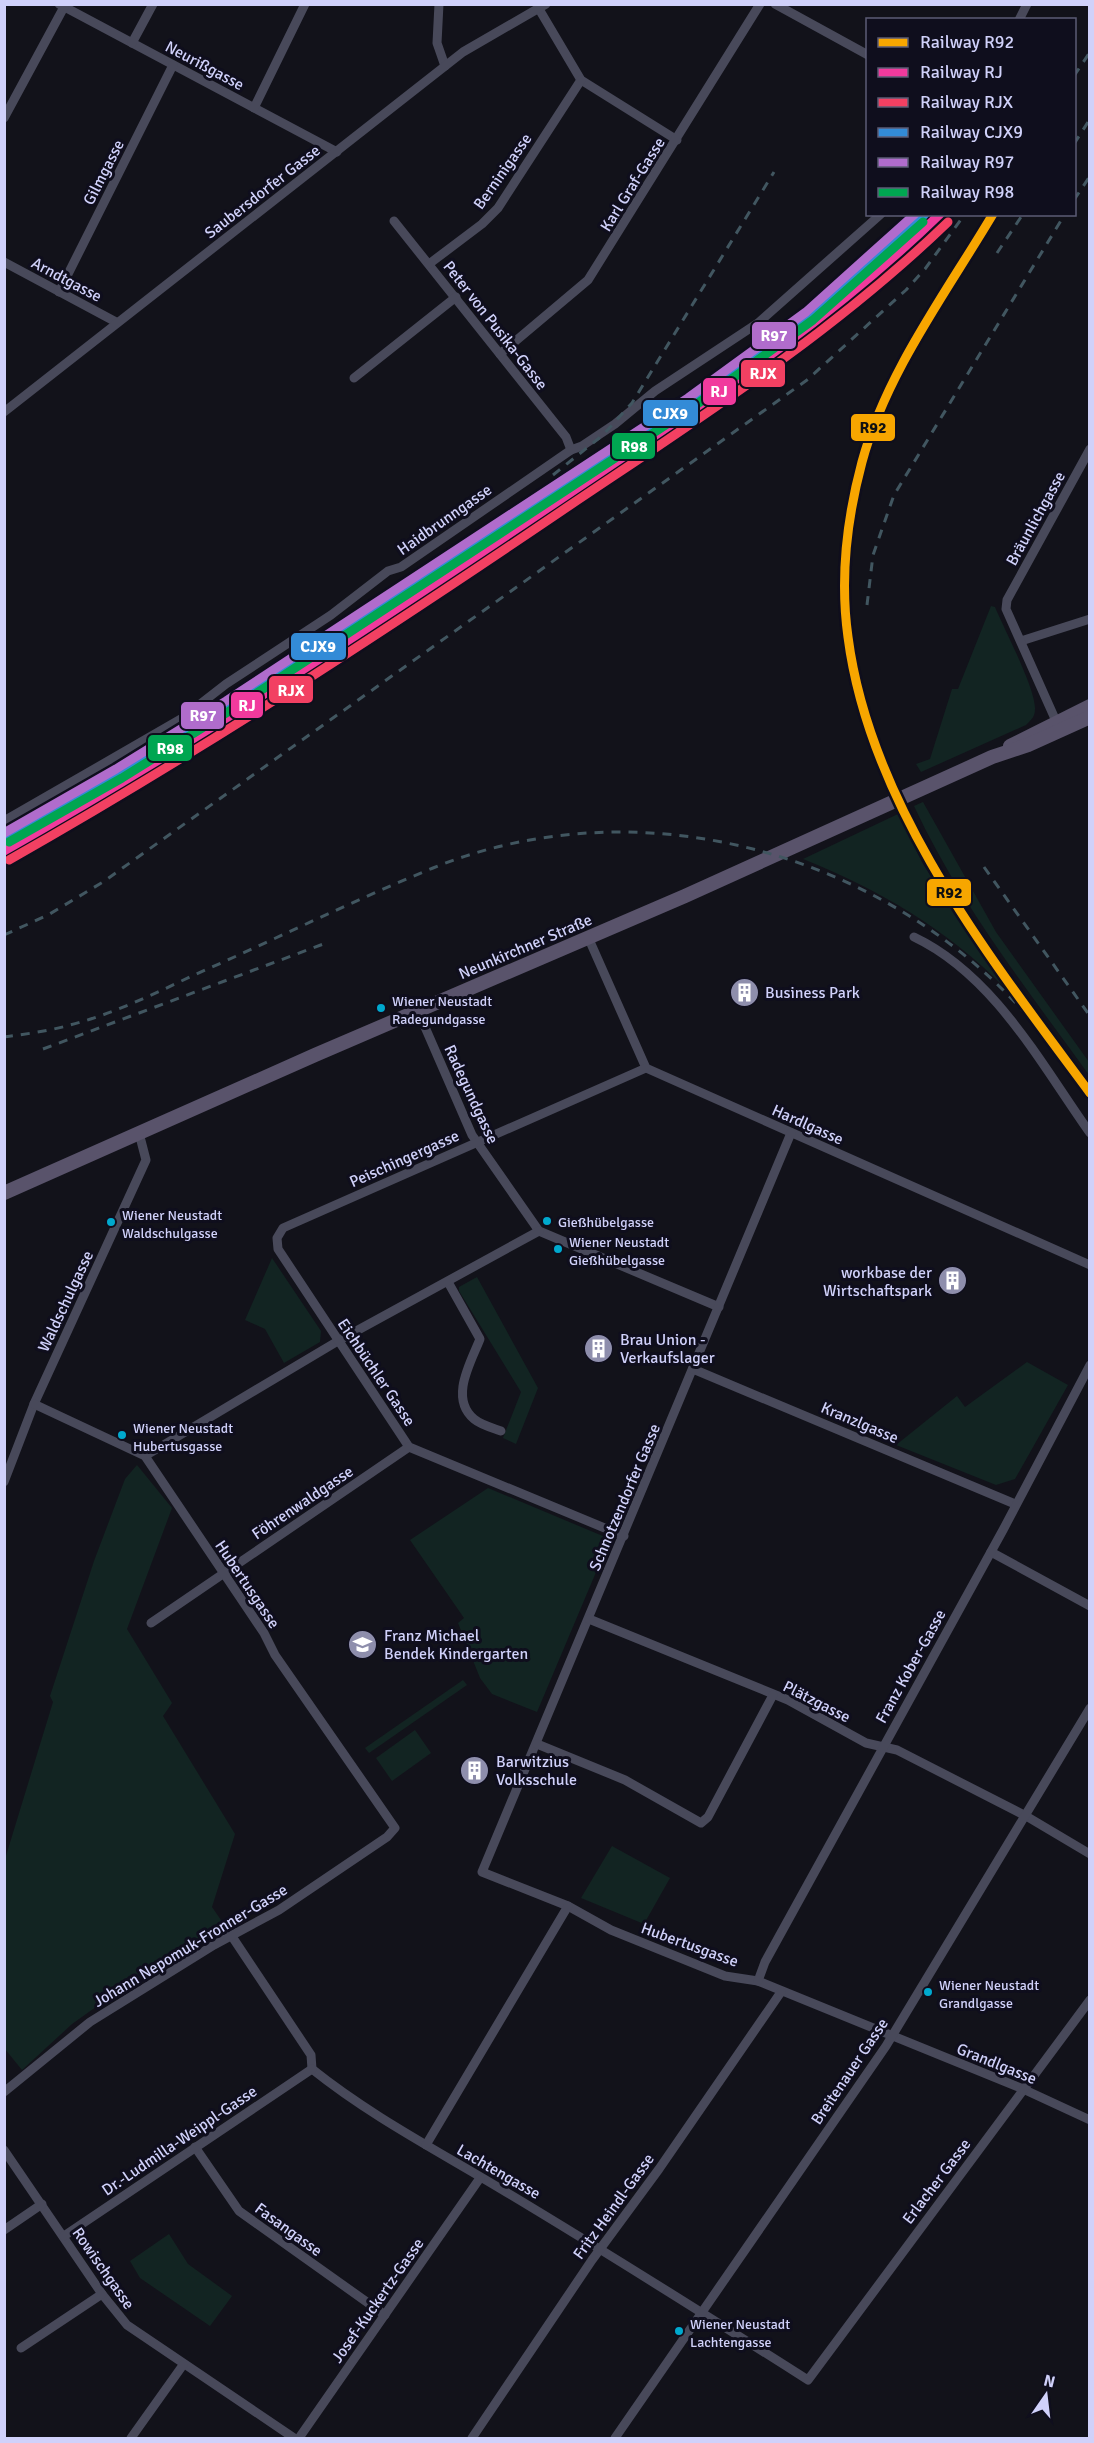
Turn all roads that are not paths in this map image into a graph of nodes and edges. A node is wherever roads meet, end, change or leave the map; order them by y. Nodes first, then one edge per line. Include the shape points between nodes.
1 (153, 4) edge
2 (305, 4) edge
3 (439, 4) edge
4 (760, 4) edge
5 (775, 4) edge
6 (1027, 4) edge
7 (61, 6) edge
8 (542, 7) edge
9 (1019, 18) edge
10 (132, 43) junction
11 (866, 54) edge
12 (173, 65) junction
13 (445, 66) junction
14 (581, 80) junction
15 (254, 108) junction
16 (4, 118) edge
17 (676, 140) junction
18 (337, 152) junction
19 (878, 216) edge
20 (394, 221) dead end
21 (4, 262) edge
22 (429, 264) junction
23 (59, 292) junction
24 (456, 297) junction
25 (116, 322) junction
26 (500, 354) junction
27 (354, 378) dead end
28 (4, 412) edge
29 (1089, 449) edge
30 (571, 450) junction
31 (1089, 619) edge
32 (1021, 641) junction
33 (1089, 706) edge
34 (1089, 717) edge
35 (1056, 722) junction
36 (993, 757) junction
37 (4, 820) edge
38 (588, 937) junction
39 (914, 937) dead end
40 (418, 1011) junction
41 (646, 1068) junction
42 (139, 1132) junction
43 (791, 1133) junction
44 (1089, 1133) edge
45 (476, 1142) junction
46 (4, 1193) edge
47 (539, 1231) junction
48 (277, 1238) joint
49 (1089, 1265) edge
50 (448, 1282) junction
51 (719, 1307) junction
52 (338, 1341) junction
53 (1089, 1365) edge
54 (693, 1369) junction
55 (34, 1404) junction
56 (501, 1431) dead end
57 (409, 1446) junction
58 (145, 1456) junction
59 (4, 1482) edge
60 (1015, 1504) junction
61 (624, 1536) junction
62 (991, 1552) junction
63 (223, 1574) junction
64 (1089, 1606) edge
65 (589, 1619) junction
66 (151, 1623) dead end
67 (773, 1695) junction
68 (1089, 1708) edge
69 (537, 1744) junction
70 (883, 1747) junction
71 (1026, 1816) junction
72 (395, 1828) joint
73 (1089, 1854) edge
74 (482, 1872) joint
75 (568, 1906) junction
76 (231, 1935) junction
77 (758, 1981) junction
78 (781, 1992) junction
79 (1089, 2000) edge
80 (891, 2036) junction
81 (312, 2069) junction
82 (1023, 2089) junction
83 (4, 2092) edge
84 (1089, 2120) edge
85 (426, 2145) junction
86 (195, 2147) junction
87 (4, 2150) edge
88 (480, 2178) junction
89 (42, 2204) junction
90 (4, 2230) edge
91 (64, 2236) junction
92 (600, 2250) junction
93 (102, 2294) junction
94 (702, 2313) junction
95 (385, 2315) junction
96 (21, 2348) dead end
97 (183, 2365) junction
98 (808, 2380) joint
99 (131, 2439) edge
100 (294, 2439) edge
101 (299, 2439) edge
102 (472, 2439) edge
103 (615, 2439) edge

1 - 10 street
2 - 15 street
3 - 13 street via 437,43
4 - 17 street, Karl Graf-Gasse
5 - 11 street
6 - 9 street
7 - 10 street, Neurißgasse
7 - 16 street
8 - 13 street, Saubersdorfer Gasse
8 - 14 street
10 - 12 street, Neurißgasse
12 - 15 street, Neurißgasse
12 - 23 street, Gilmgasse
13 - 18 street, Saubersdorfer Gasse
14 - 17 street
14 - 22 street, Berninigasse via 498,208
15 - 18 street, Neurißgasse
17 - 26 street, Karl Graf-Gasse via 588,280
18 - 25 street, Saubersdorfer Gasse
19 - 30 street, Haidbrunngasse via 758,323
20 - 22 street, Peter von Pusika-Gasse
21 - 23 street, Arndtgasse
22 - 24 street, Peter von Pusika-Gasse
23 - 25 street, Arndtgasse
24 - 26 street, Peter von Pusika-Gasse
24 - 27 street
25 - 28 street, Saubersdorfer Gasse
26 - 30 street, Peter von Pusika-Gasse via 567,437
29 - 32 street, Bräunlichgasse via 1006,600 1006,609
30 - 37 street, Haidbrunngasse via 401,567 387,571 331,615 226,684 181,719
31 - 32 street
32 - 35 street
33 - 35 main road, Neunkirchner Straße
34 - 36 main road, Neunkirchner Straße
35 - 36 main road, Neunkirchner Straße
36 - 38 main road, Neunkirchner Straße
38 - 40 main road, Neunkirchner Straße
38 - 41 street
39 - 44 street via 947,957 981,987 1024,1040
40 - 42 main road, Neunkirchner Straße
40 - 45 street, Radegundgasse
41 - 43 street, Hardlgasse
41 - 45 street, Peischingergasse
42 - 46 main road, Neunkirchner Straße
42 - 55 street, Waldschulgasse via 146,1160
43 - 49 street, Hardlgasse
43 - 51 street, Schnotzendorfer Gasse
45 - 47 street, Radegundgasse
45 - 48 street, Peischingergasse via 283,1228
47 - 50 street
47 - 51 street
48 - 52 street, Eichbüchler Gasse via 278,1249
50 - 52 street
50 - 56 street via 480,1339 462,1383 465,1405 474,1419
51 - 54 street, Schnotzendorfer Gasse
52 - 57 street, Eichbüchler Gasse
52 - 58 street
53 - 60 street, Franz Kober-Gasse
54 - 60 street, Kranzlgasse
54 - 61 street, Schnotzendorfer Gasse
55 - 58 street
55 - 59 street, Waldschulgasse
57 - 61 street, Eichbüchler Gasse
57 - 63 street, Föhrenwaldgasse
58 - 63 street, Hubertusgasse
60 - 62 street, Franz Kober-Gasse
61 - 65 street, Schnotzendorfer Gasse
62 - 64 street
62 - 70 street, Franz Kober-Gasse
63 - 66 street, Föhrenwaldgasse
63 - 72 street, Hubertusgasse
65 - 67 street, Plätzgasse
65 - 69 street, Schnotzendorfer Gasse
67 - 69 street via 702,1823 625,1780
67 - 70 street, Plätzgasse via 866,1743
68 - 71 street, Breitenauer Gasse
69 - 74 street, Schnotzendorfer Gasse
70 - 71 street, Plätzgasse via 897,1750
70 - 77 street, Franz Kober-Gasse
71 - 73 street, Plätzgasse
71 - 80 street, Breitenauer Gasse
72 - 76 street, Johann Nepomuk-Fronner-Gasse via 279,1910
74 - 75 street, Hubertusgasse
75 - 77 street, Hubertusgasse via 611,1930 715,1972
75 - 85 street
76 - 81 street via 311,2055
76 - 83 street, Johann Nepomuk-Fronner-Gasse via 90,2022
77 - 78 street, Hubertusgasse
78 - 80 street, Hubertusgasse
78 - 92 street, Fritz Heindl-Gasse
79 - 82 street, Erlacher Gasse
80 - 82 street, Grandlgasse
80 - 94 street, Breitenauer Gasse
81 - 85 street, Lachtengasse via 338,2090
81 - 86 street, Dr.-Ludmilla-Weippl-Gasse
82 - 84 street, Grandlgasse
82 - 98 street, Erlacher Gasse
85 - 88 street, Lachtengasse
86 - 91 street, Dr.-Ludmilla-Weippl-Gasse
86 - 95 street, Fasangasse via 239,2211
87 - 89 street, Rowischgasse
88 - 92 street, Lachtengasse
88 - 95 street, Josef-Kuckertz-Gasse
89 - 90 street
89 - 91 street, Rowischgasse
91 - 93 street, Rowischgasse
92 - 94 street, Lachtengasse
92 - 102 street, Fritz Heindl-Gasse
93 - 96 street
93 - 97 street, Rowischgasse via 128,2325
94 - 98 street, Lachtengasse
94 - 103 street, Breitenauer Gasse
95 - 101 street, Josef-Kuckertz-Gasse
97 - 99 street
97 - 100 street, Rowischgasse

